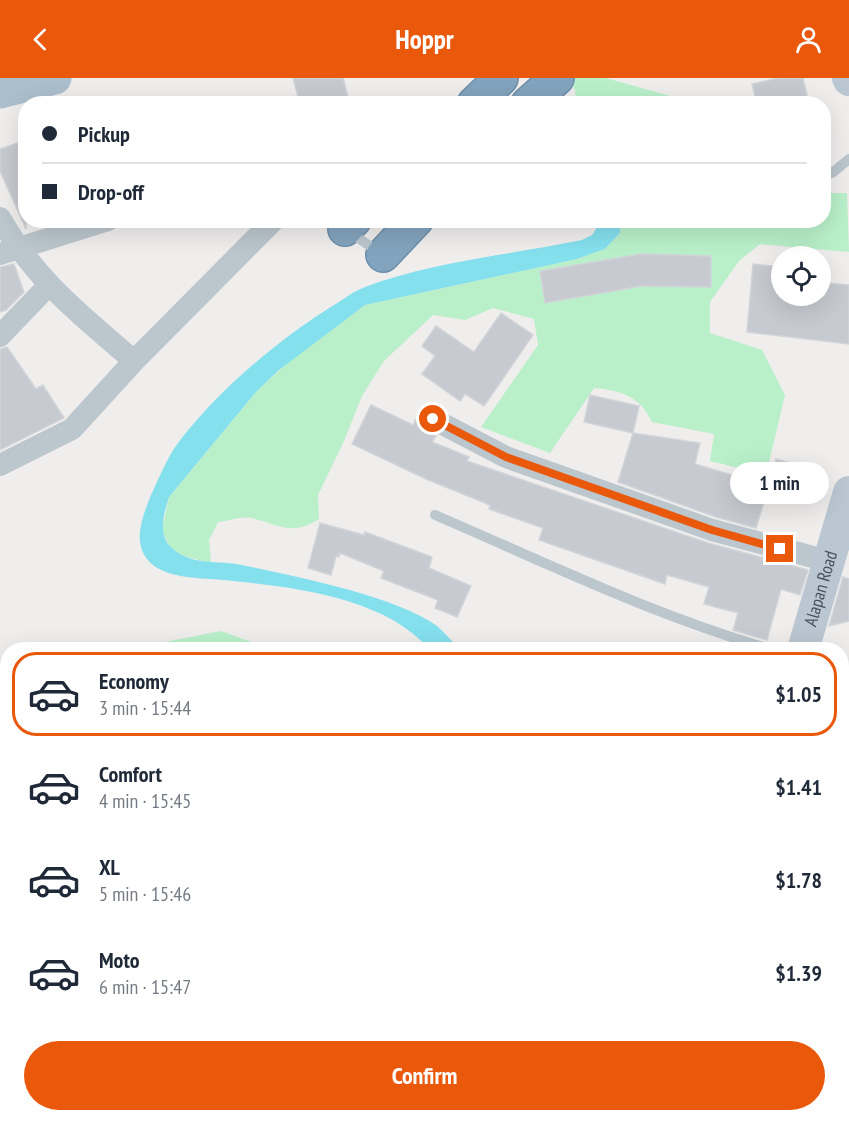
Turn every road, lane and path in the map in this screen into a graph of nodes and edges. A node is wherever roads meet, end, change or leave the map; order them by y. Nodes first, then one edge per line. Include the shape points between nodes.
1 (55, 78) edge
2 (501, 78) edge
3 (557, 78) edge
4 (0, 92) edge
5 (482, 96) edge
6 (537, 96) edge
7 (849, 159) edge
8 (831, 173) edge
9 (0, 218) edge
10 (83, 228) edge
11 (266, 228) edge
12 (353, 228) edge
13 (408, 228) edge
14 (9, 252) edge
15 (383, 255) joint
16 (48, 286) junction
17 (0, 336) edge
18 (134, 361) junction
19 (433, 419) dead end
20 (0, 465) edge
21 (849, 492) edge
22 (435, 515) dead end
23 (828, 561) junction
24 (747, 642) edge
25 (805, 642) edge

1 - 4 main road
2 - 5 highway
3 - 6 highway
7 - 8 lane
9 - 14 street
10 - 14 street
11 - 18 street
12 - 15 lane
13 - 15 highway
14 - 16 street
16 - 17 street
16 - 18 street
18 - 20 street via 72,429
19 - 23 street via 506,457 712,530
21 - 23 street, Alapan Road
22 - 24 lane via 647,608
23 - 25 street, Alapan Road

